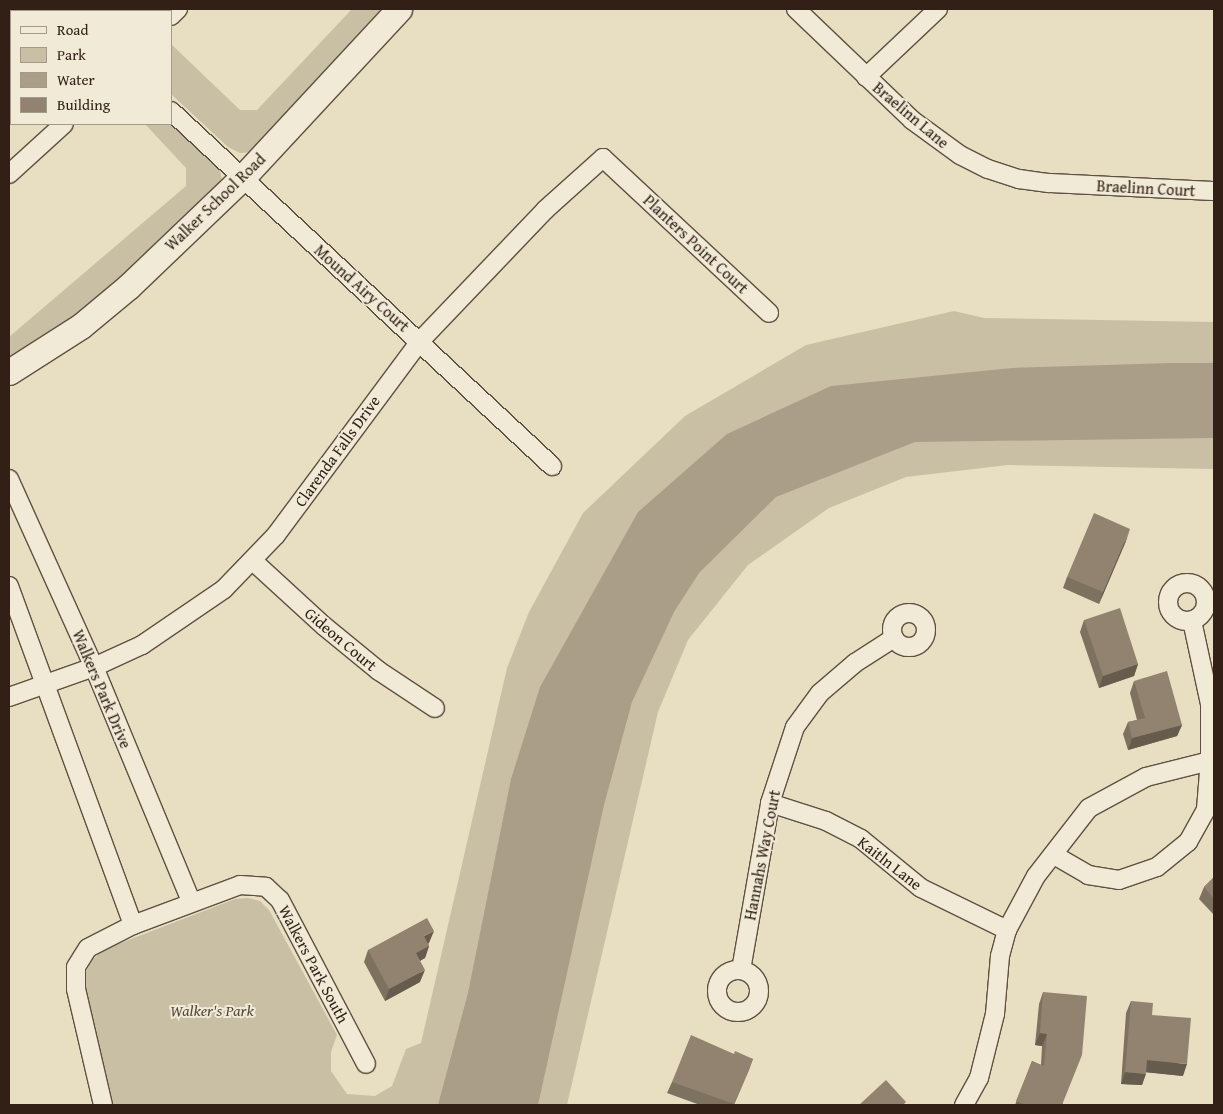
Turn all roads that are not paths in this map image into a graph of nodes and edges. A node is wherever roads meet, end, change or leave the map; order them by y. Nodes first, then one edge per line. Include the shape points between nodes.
1 (399, 9) edge
2 (796, 9) edge
3 (938, 9) edge
4 (866, 77) junction
5 (172, 112) edge
6 (63, 125) edge
7 (9, 174) edge
8 (622, 175) joint
9 (242, 178) junction
10 (1078, 185) joint
11 (1214, 191) edge
12 (769, 313) dead end
13 (420, 341) junction
14 (9, 372) edge
15 (552, 466) dead end
16 (9, 479) edge
17 (253, 561) junction
18 (9, 586) edge
19 (1192, 621) dead end
20 (894, 638) dead end
21 (94, 667) junction
22 (45, 685) junction
23 (9, 697) edge
24 (435, 708) dead end
25 (1212, 760) edge
26 (770, 803) junction
27 (1054, 855) junction
28 (191, 901) junction
29 (133, 925) junction
30 (1007, 930) junction
31 (741, 970) dead end
32 (366, 1064) dead end
33 (103, 1105) edge
34 (964, 1105) edge

1 - 9 street, Walker School Road
2 - 4 street, Braelinn Lane
3 - 4 street
4 - 10 street, Braelinn Lane via 912,120 960,155 1019,179
5 - 9 street, Mound Airy Court
6 - 7 street
8 - 12 street, Planters Point Court
8 - 13 street, Clarenda Falls Drive via 603,158 545,210
9 - 13 street, Mound Airy Court
9 - 14 street, Walker School Road via 129,286 81,326
10 - 11 street, Braelinn Court
13 - 15 street, Mound Airy Court
13 - 17 street, Clarenda Falls Drive
16 - 21 street, Walkers Park Drive
17 - 21 street, Clarenda Falls Drive via 198,609 142,645
17 - 24 street, Gideon Court via 372,665
18 - 22 street
19 - 25 street via 1210,704
20 - 26 street, Hannahs Way Court via 855,662 820,694 795,727
21 - 22 street, Clarenda Falls Drive
21 - 28 street, Walkers Park Drive
22 - 23 street, Clarenda Falls Drive
22 - 29 street
25 - 27 street via 1146,777 1089,808
25 - 27 street via 1206,809 1188,842 1158,867 1119,880 1088,875
26 - 30 street, Kaitln Lane via 826,821 861,839 921,888
26 - 31 street, Hannahs Way Court
27 - 30 street via 1036,876
28 - 29 street, Walkers Park South
28 - 32 street, Walkers Park South via 240,886 266,887 280,900
29 - 33 street, Walkers Park South via 88,948 76,967 76,989
30 - 34 street via 1000,956 996,1014 979,1078

